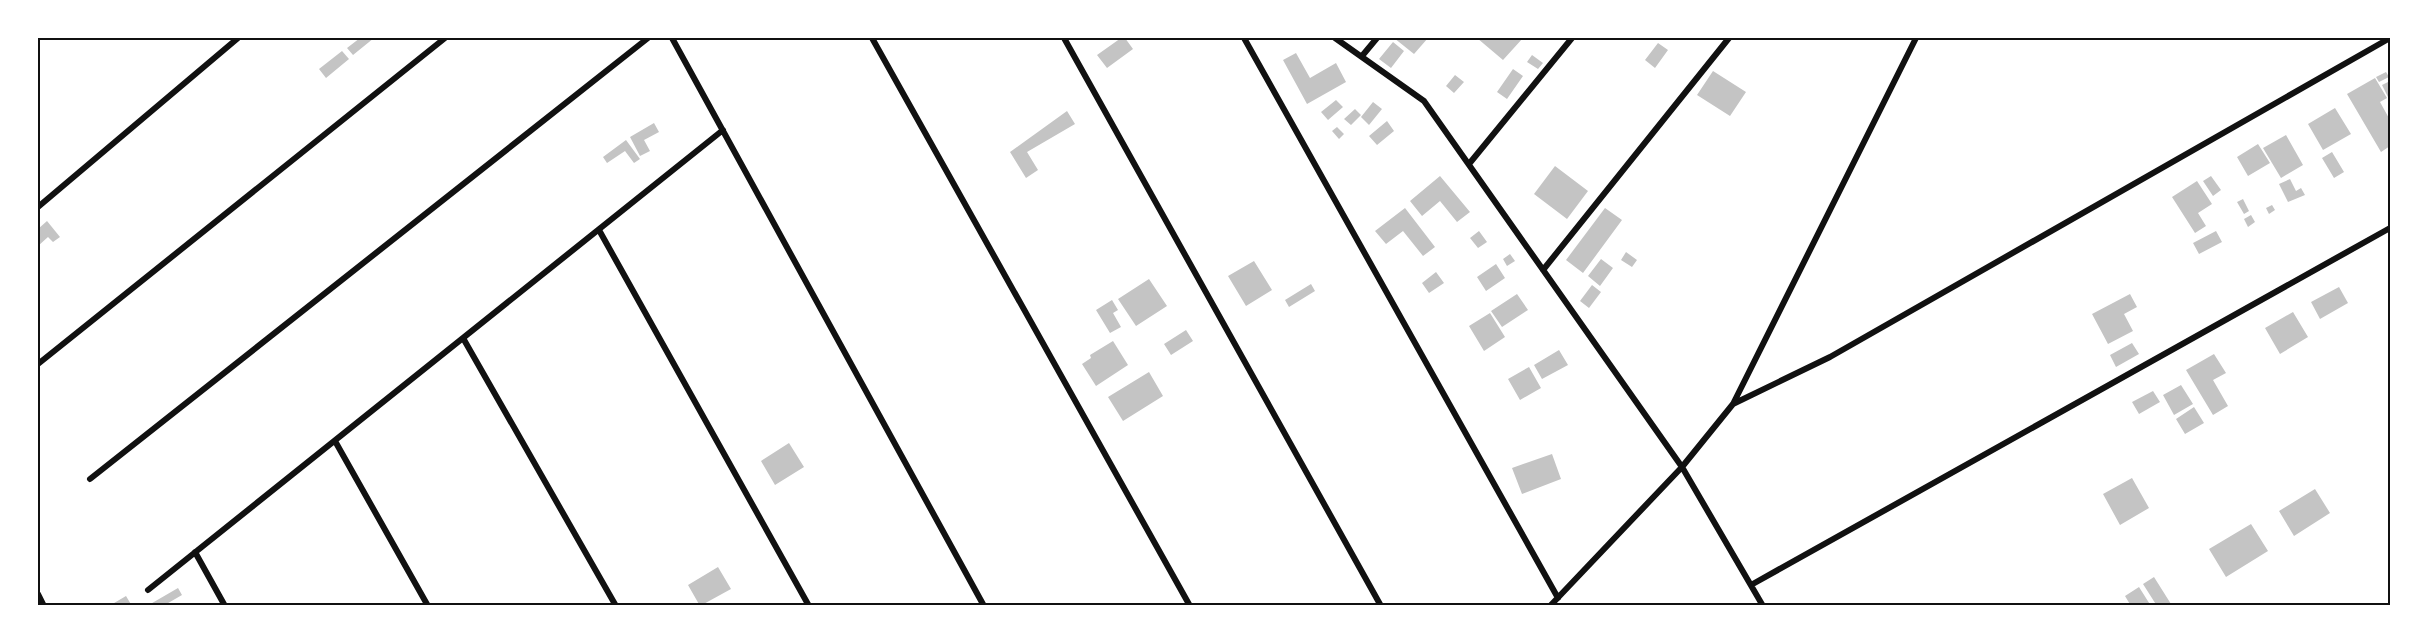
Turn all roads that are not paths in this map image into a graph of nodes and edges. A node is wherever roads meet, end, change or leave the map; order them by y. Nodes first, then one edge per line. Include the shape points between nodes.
1 (238, 38) edge
2 (445, 38) edge
3 (648, 38) edge
4 (672, 38) edge
5 (872, 38) edge
6 (1065, 38) edge
7 (1244, 38) edge
8 (1335, 38) edge
9 (1377, 38) edge
10 (1572, 38) edge
11 (1729, 38) edge
12 (1916, 38) edge
13 (2391, 38) edge
14 (1362, 56) junction
15 (723, 130) junction
16 (1469, 164) junction
17 (38, 207) edge
18 (2391, 228) edge
19 (599, 230) junction
20 (1543, 270) junction
21 (463, 338) junction
22 (38, 364) edge
23 (1732, 404) junction
24 (335, 441) junction
25 (1682, 467) junction
26 (90, 479) dead end
27 (195, 552) junction
28 (1750, 585) junction
29 (148, 590) dead end
30 (38, 594) edge
31 (1558, 598) junction
32 (44, 606) edge
33 (225, 606) edge
34 (428, 606) edge
35 (616, 606) edge
36 (809, 606) edge
37 (984, 606) edge
38 (1190, 606) edge
39 (1381, 606) edge
40 (1550, 606) edge
41 (1763, 606) edge

1 - 17 street
2 - 22 street
3 - 26 street
4 - 15 street
5 - 38 street
6 - 39 street
7 - 31 street
8 - 14 street
9 - 14 street
10 - 16 street
11 - 20 street
12 - 23 street
13 - 23 street via 1830,357
14 - 16 street via 1424,101
15 - 19 street
15 - 37 street
16 - 20 street
18 - 28 street
19 - 21 street
19 - 36 street
20 - 25 street
21 - 24 street
21 - 35 street
23 - 25 street
24 - 27 street
24 - 34 street
25 - 28 street
25 - 31 street
27 - 29 street
27 - 33 street
28 - 41 street
30 - 32 street
31 - 40 street

